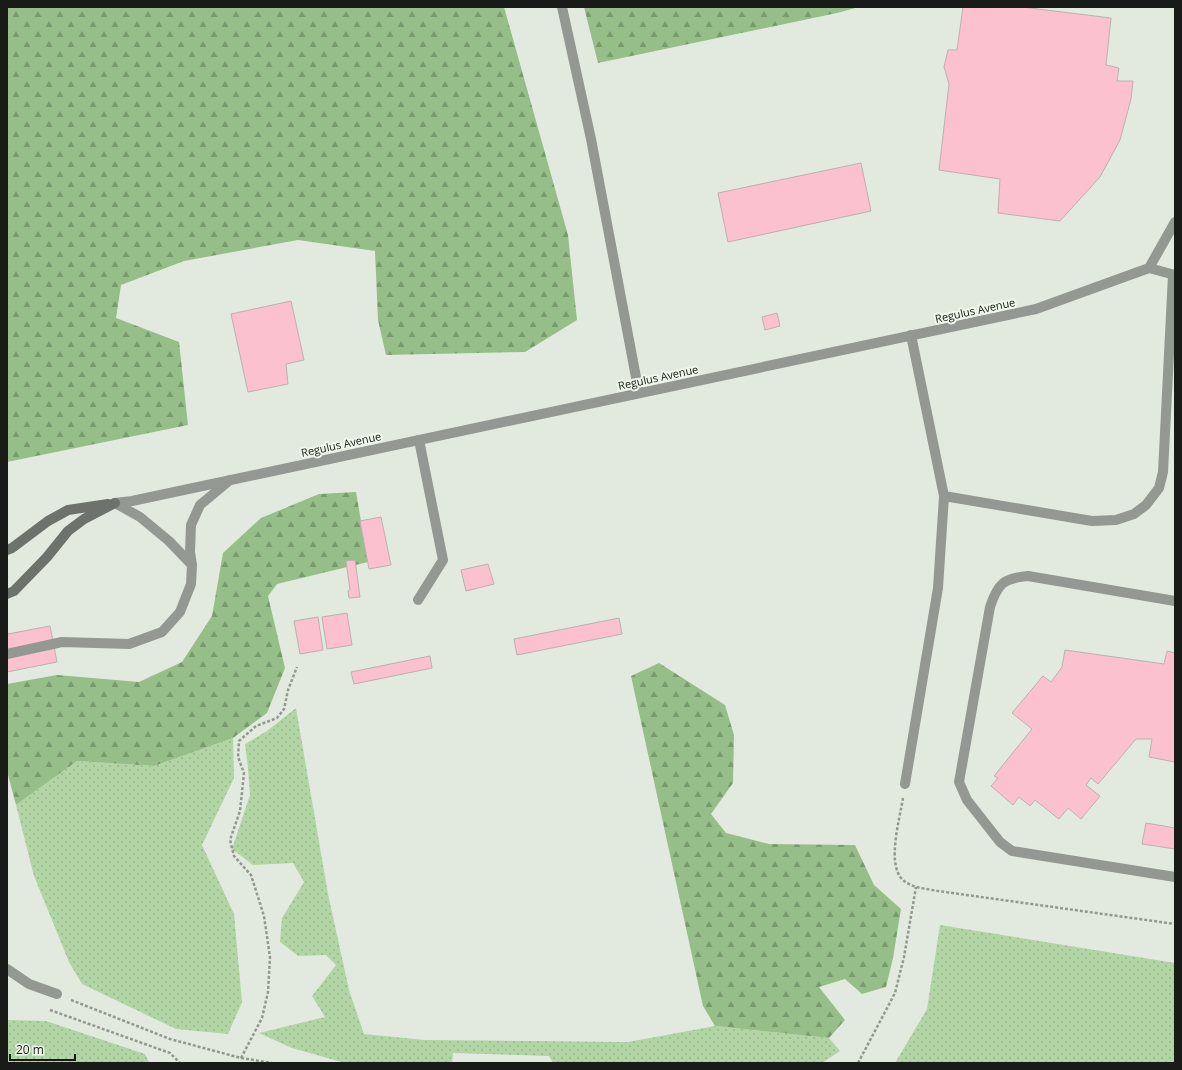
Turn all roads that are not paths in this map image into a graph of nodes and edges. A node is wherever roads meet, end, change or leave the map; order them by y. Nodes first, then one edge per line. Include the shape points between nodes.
1 (562, 7) edge
2 (1175, 222) edge
3 (1149, 268) junction
4 (1174, 275) edge
5 (911, 335) junction
6 (640, 393) junction
7 (419, 440) junction
8 (230, 480) junction
9 (944, 496) junction
10 (116, 503) junction
11 (7, 550) edge
12 (192, 565) junction
13 (7, 594) edge
14 (418, 600) dead end
15 (1175, 601) edge
16 (7, 654) edge
17 (905, 784) road end
18 (1175, 877) edge
19 (7, 969) edge
20 (57, 994) road end

1 - 6 street via 591,139
2 - 3 street
3 - 4 street
3 - 5 street, Regulus Avenue via 1036,309
4 - 9 street via 1163,472 1159,488 1146,505 1134,514 1116,520 1092,521
5 - 6 street, Regulus Avenue
5 - 9 street
6 - 7 street, Regulus Avenue
7 - 8 street, Regulus Avenue
7 - 14 street via 443,560
8 - 10 street, Regulus Avenue
8 - 12 street via 200,505 191,525
9 - 17 street via 938,588
10 - 11 street via 68,510
10 - 12 street via 140,517 169,541
10 - 13 street via 68,531 47,557 14,591
12 - 16 street via 191,584 180,612 162,632 129,644 62,642
15 - 18 street via 1028,576 1004,582 995,593 990,607 959,782 967,800 1000,842 1012,851
19 - 20 street via 29,984

